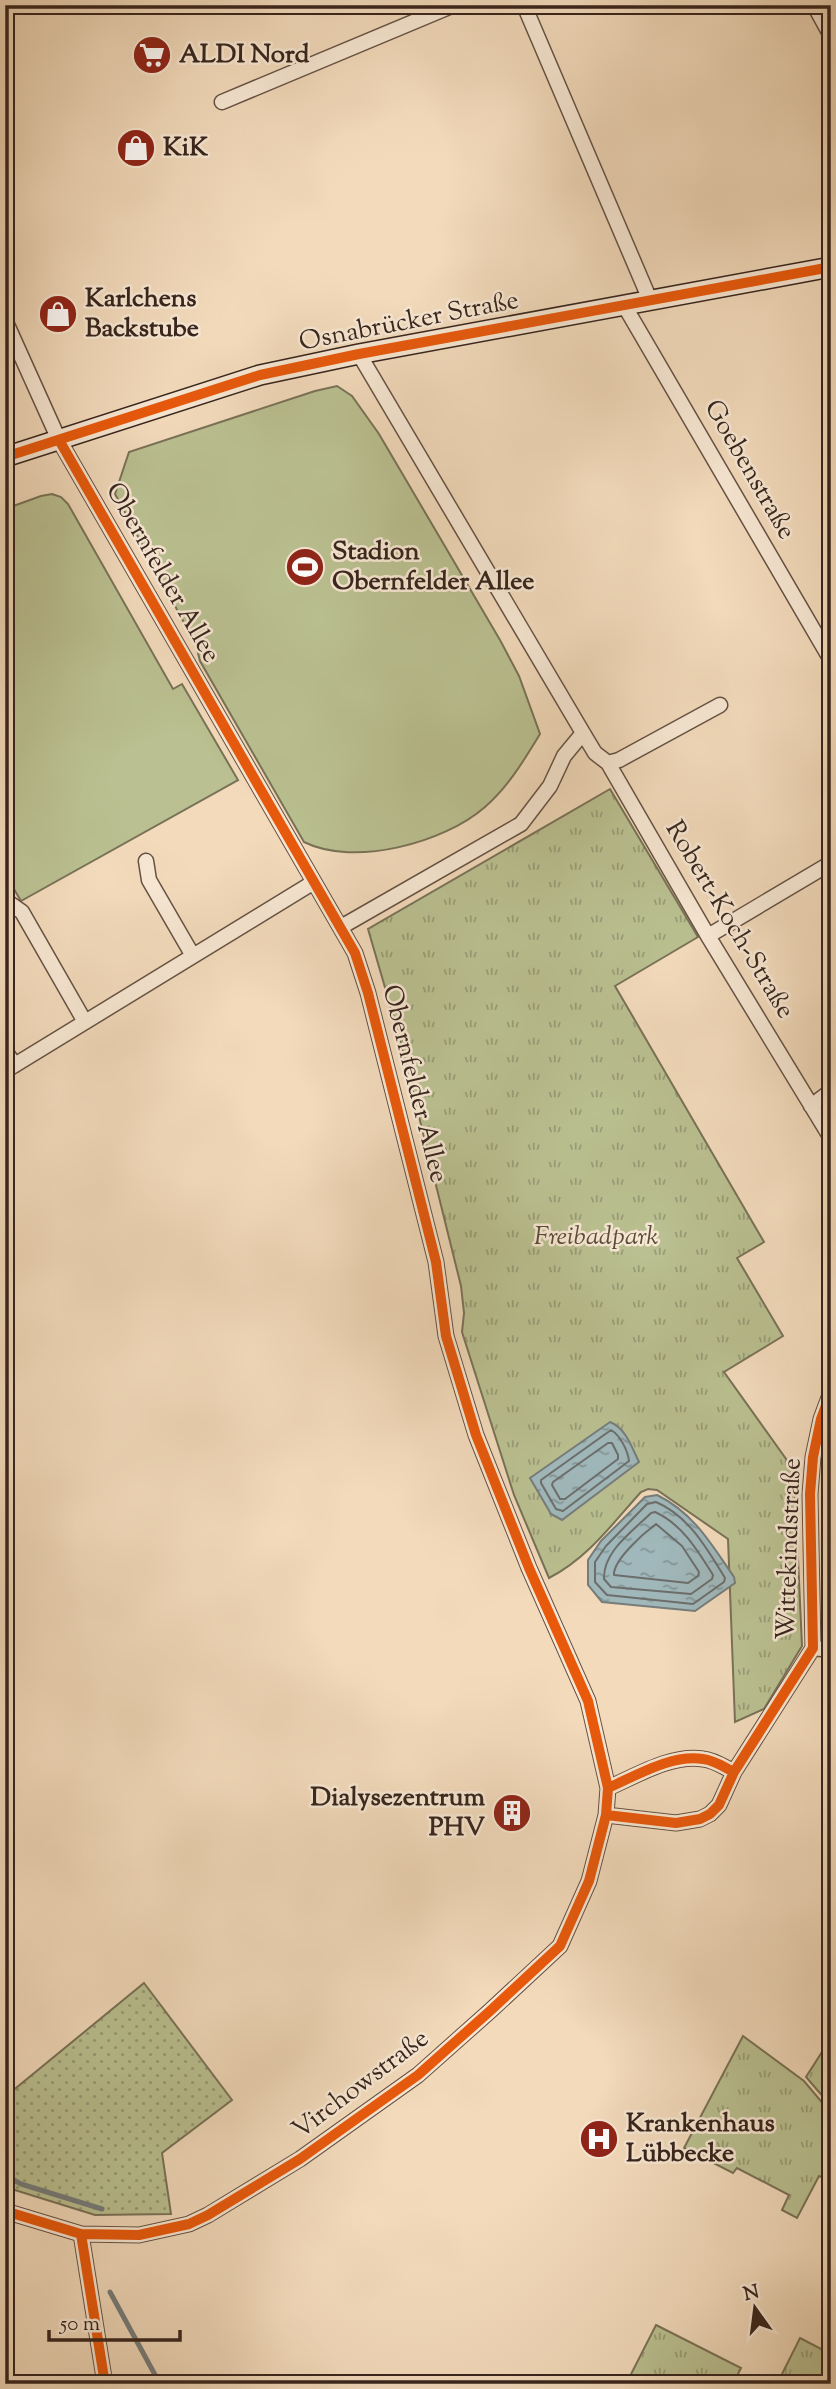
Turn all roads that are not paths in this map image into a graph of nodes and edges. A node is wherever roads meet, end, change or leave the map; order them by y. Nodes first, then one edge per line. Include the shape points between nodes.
1 (454, 5) edge
2 (524, 5) edge
3 (814, 5) edge
4 (831, 36) edge
5 (222, 102) dead end
6 (831, 267) edge
7 (650, 300) junction
8 (624, 305) junction
9 (5, 320) edge
10 (359, 354) junction
11 (59, 440) junction
12 (5, 457) edge
13 (831, 660) edge
14 (720, 705) dead end
15 (583, 733) junction
16 (608, 763) junction
17 (146, 860) dead end
18 (831, 863) edge
19 (314, 882) junction
20 (5, 900) edge
21 (341, 927) junction
22 (708, 936) junction
23 (193, 956) junction
24 (86, 1022) junction
25 (5, 1051) edge
26 (10, 1068) edge
27 (831, 1091) edge
28 (811, 1106) junction
29 (831, 1138) edge
30 (831, 1392) edge
31 (813, 1648) junction
32 (831, 1650) edge
33 (734, 1772) junction
34 (608, 1788) junction
35 (607, 1815) junction
36 (5, 2211) edge
37 (81, 2234) junction
38 (105, 2384) edge

1 - 5 street
2 - 7 street
3 - 4 street
6 - 7 street, Osnabrücker Straße
7 - 8 street, Osnabrücker Straße
8 - 10 street, Osnabrücker Straße
8 - 13 street, Goebenstraße
9 - 11 street, Obernfelder Allee
10 - 11 street, Osnabrücker Straße via 260,376
10 - 15 street, Robert-Koch-Straße
11 - 12 street, Osnabrücker Straße
11 - 19 street, Obernfelder Allee
14 - 16 street
15 - 16 street, Robert-Koch-Straße via 595,753
15 - 21 street via 521,824
16 - 22 street, Robert-Koch-Straße
17 - 23 street via 149,880
18 - 22 street
19 - 21 street, Obernfelder Allee
19 - 23 street
20 - 24 street via 22,912
21 - 34 street, Obernfelder Allee via 368,993 436,1262 446,1336 476,1435 588,1701
22 - 28 street, Robert-Koch-Straße
23 - 24 street
24 - 26 street
25 - 26 street
27 - 28 street
28 - 29 street, Robert-Koch-Straße
30 - 31 street, Wittekindstraße via 813,1457 810,1494
31 - 32 street
31 - 33 street, Wittekindstraße
33 - 34 street via 713,1761 690,1758
33 - 35 street, Wittekindstraße via 719,1805 700,1819 676,1823
34 - 35 street, Virchowstraße
35 - 37 street, Virchowstraße via 589,1881 560,1946 418,2075 300,2159 189,2224 139,2235
36 - 37 street, Virchowstraße
37 - 38 street

